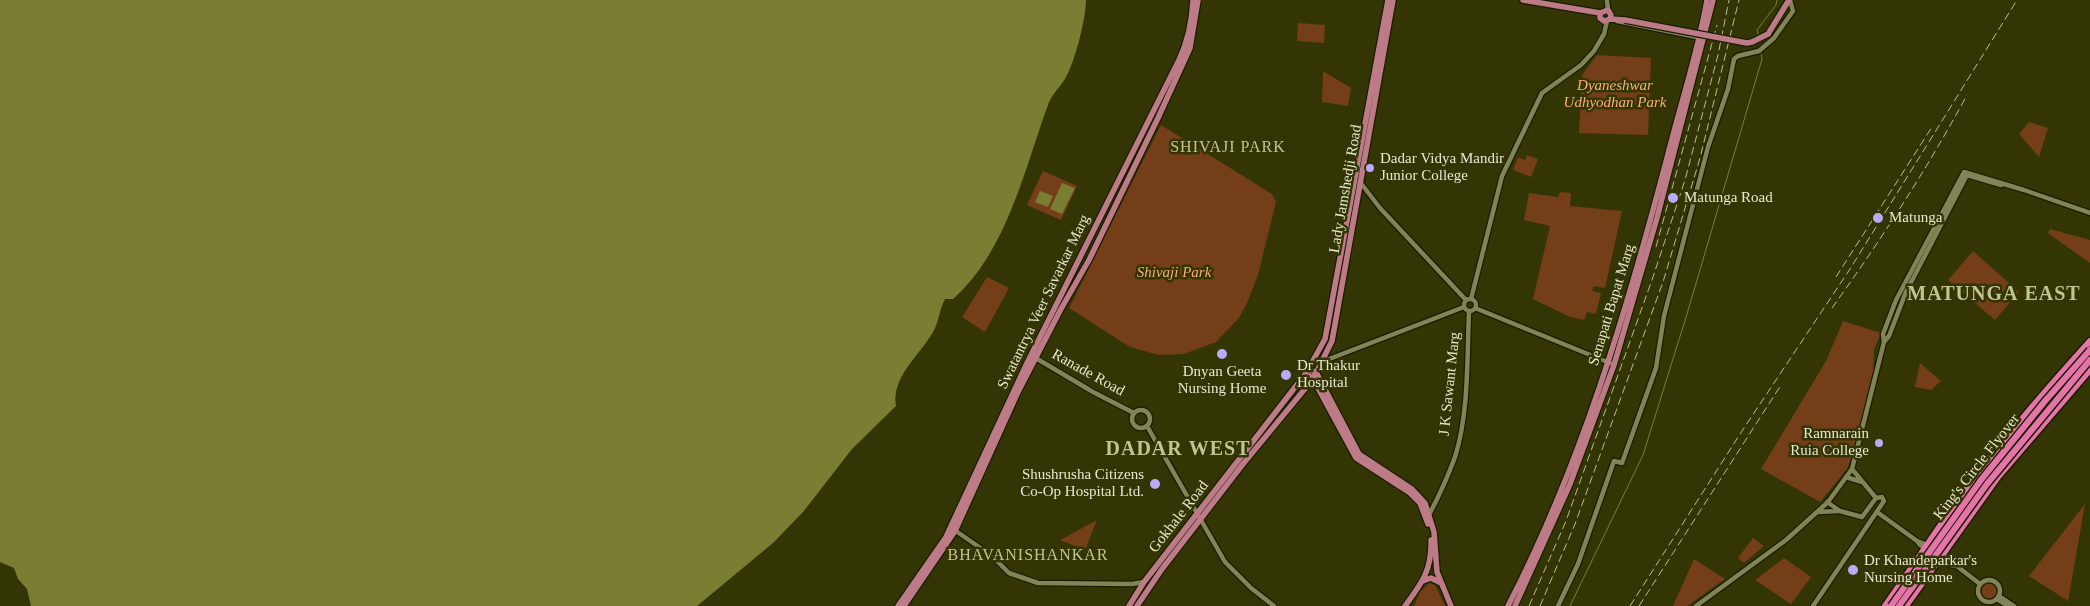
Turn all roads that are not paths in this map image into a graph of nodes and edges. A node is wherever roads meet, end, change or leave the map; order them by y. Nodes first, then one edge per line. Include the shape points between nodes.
1 (1193, 0) edge
2 (1198, 0) edge
3 (1388, 0) edge
4 (1393, 0) edge
5 (1523, 0) edge
6 (1707, 0) edge
7 (1713, 0) edge
8 (1607, 1) dead end
9 (1790, 1) edge
10 (1610, 17) junction
11 (1701, 36) junction
12 (1348, 169) dead end
13 (1356, 173) junction
14 (1359, 182) junction
15 (1357, 194) junction
16 (1370, 195) junction
17 (2090, 214) edge
18 (1468, 300) junction
19 (1464, 307) junction
20 (1475, 308) junction
21 (1469, 311) junction
22 (2090, 341) edge
23 (1884, 342) junction
24 (2090, 350) edge
25 (1034, 357) junction
26 (2090, 360) edge
27 (1324, 361) junction
28 (1611, 364) junction
29 (2090, 370) edge
30 (1307, 371) junction
31 (1315, 377) junction
32 (1133, 414) junction
33 (1147, 426) junction
34 (1852, 469) junction
35 (1846, 477) junction
36 (1862, 482) junction
37 (1876, 498) junction
38 (1828, 502) junction
39 (1840, 511) junction
40 (1817, 512) junction
41 (1877, 512) junction
42 (1197, 513) junction
43 (1430, 513) junction
44 (1862, 516) junction
45 (1200, 520) junction
46 (1870, 521) junction
47 (951, 525) junction
48 (955, 531) junction
49 (1926, 546) junction
50 (1941, 556) junction
51 (1144, 582) junction
52 (1421, 582) junction
53 (1441, 583) junction
54 (1980, 584) junction
55 (1998, 598) junction
56 (898, 606) edge
57 (904, 606) edge
58 (1129, 606) edge
59 (1137, 606) edge
60 (1274, 606) edge
61 (1405, 606) edge
62 (1451, 606) edge
63 (1508, 606) edge
64 (1515, 606) edge
65 (1558, 606) edge
66 (1696, 606) edge
67 (1813, 606) edge
68 (1884, 606) edge
69 (1891, 606) edge
70 (1899, 606) edge
71 (1906, 606) edge
72 (2008, 606) edge
73 (2014, 606) edge

1 - 25 main road, Swatantrya Veer Savarkar Marg via 1192,17 1179,60
2 - 25 main road, Swatantrya Veer Savarkar Marg via 1187,57 1088,260
3 - 13 main road, Lady Jamshedji Road
4 - 14 main road, Lady Jamshedji Road
5 - 10 main road
6 - 11 main road, Senapati Bapat Marg
7 - 11 main road, Senapati Bapat Marg
8 - 10 street
9 - 10 main road, bridge via 1768,34 1747,43
9 - 65 street via 1793,11 1774,38 1759,51 1734,59 1664,316 1656,368 1622,463 1614,461 1578,564
10 - 11 street via 1618,22
10 - 18 street via 1594,51 1581,65 1542,93 1502,176
11 - 28 main road, Senapati Bapat Marg via 1665,178
12 - 13 main road
13 - 30 main road, Lady Jamshedji Road via 1325,339
14 - 15 main road, Lady Jamshedji Road
14 - 16 street
15 - 16 street
15 - 27 main road, Lady Jamshedji Road via 1332,341
16 - 18 street
17 - 23 street via 1967,175 1906,292
17 - 23 street via 1964,172 1901,289 1883,334
18 - 19 street
18 - 20 street via 1475,301
19 - 21 street
19 - 27 street
20 - 21 street
20 - 28 street
21 - 43 street, J K Sawant Marg via 1459,441
22 - 49 highway via 2019,421
23 - 34 street
24 - 69 highway, King's Circle Flyover, bridge via 1981,480
25 - 32 street, Ranade Road
25 - 47 main road, Swatantrya Veer Savarkar Marg
25 - 48 main road, Swatantrya Veer Savarkar Marg
26 - 70 highway, King's Circle Flyover, bridge via 1987,484
27 - 31 main road, Lady Jamshedji Road
28 - 63 main road, Senapati Bapat Marg via 1565,482
28 - 64 main road, Senapati Bapat Marg via 1570,484
29 - 50 highway via 1998,477
30 - 31 main road
30 - 42 main road, Gokhale Road
31 - 43 main road via 1359,454 1412,489 1426,503
31 - 45 main road, Gokhale Road
31 - 52 main road via 1356,458 1420,503 1429,525 1431,554 1428,571
32 - 33 street via 1132,421 1136,426
32 - 33 street via 1143,410 1148,412 1151,420
33 - 42 street
34 - 35 street
34 - 36 street
35 - 36 street
35 - 38 street
36 - 37 street
37 - 41 street via 1880,496 1884,501
37 - 44 street
38 - 39 street
38 - 40 street
39 - 40 street
39 - 44 street
40 - 66 street via 1786,540
41 - 46 street
41 - 49 street
42 - 45 street
42 - 51 main road, Gokhale Road
43 - 53 main road
44 - 46 street via 1862,522
45 - 59 main road, Gokhale Road
45 - 60 street via 1225,562
46 - 67 street
47 - 48 street
47 - 56 main road, Swatantrya Veer Savarkar Marg
48 - 51 street via 992,556 1008,573 1038,583
48 - 57 main road, Swatantrya Veer Savarkar Marg
49 - 50 street
49 - 68 highway
50 - 54 street via 1951,560 1954,566
50 - 71 highway
51 - 58 main road, Gokhale Road
52 - 53 main road via 1431,578
52 - 61 main road
53 - 62 main road
54 - 55 street via 1978,594 1982,599 1989,602
54 - 55 street via 1994,581 1999,586
55 - 72 street
55 - 73 street

